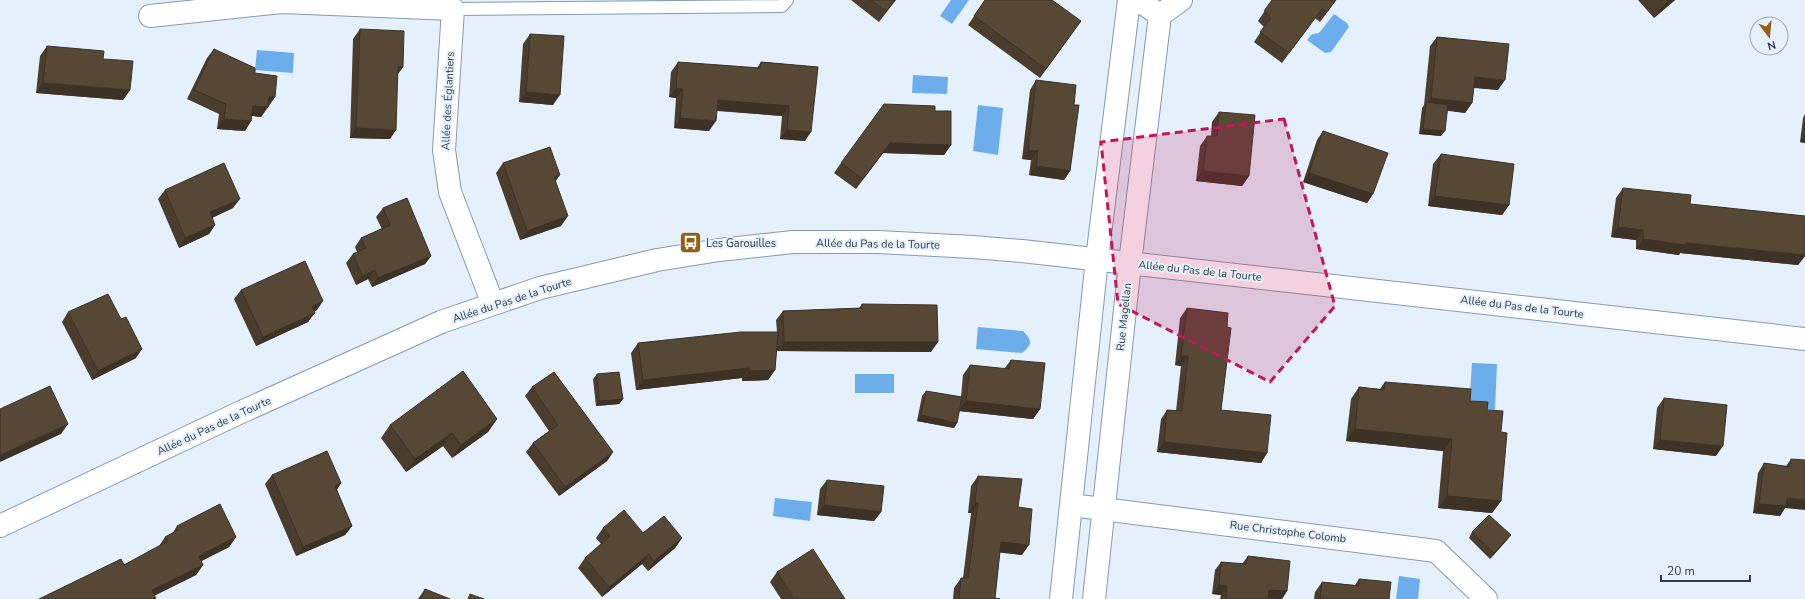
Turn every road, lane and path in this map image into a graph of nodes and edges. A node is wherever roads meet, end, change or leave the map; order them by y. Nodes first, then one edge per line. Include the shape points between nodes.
1 (787, 0) edge
2 (1129, 0) edge
3 (1138, 0) edge
4 (1181, 0) edge
5 (453, 4) edge
6 (1160, 15) junction
7 (150, 16) dead end
8 (1097, 259) junction
9 (1130, 263) junction
10 (493, 304) junction
11 (1805, 339) edge
12 (1071, 506) junction
13 (1104, 509) junction
14 (0, 526) edge
15 (1061, 599) edge
16 (1094, 599) edge
17 (1486, 599) edge

1 - 5 lane via 782,6
2 - 8 street
3 - 6 street
4 - 6 street
5 - 7 street via 282,2
5 - 10 street, Allée des Églantiers via 444,150 450,192
6 - 9 street, Rue Magellan
8 - 9 street, Allée du Pas de la Tourte
8 - 10 street, Allée du Pas de la Tourte via 973,247 878,242 793,242 657,260 540,288
8 - 12 street
9 - 11 street, Allée du Pas de la Tourte
9 - 13 street, Rue Magellan
10 - 14 street, Allée du Pas de la Tourte via 441,322 239,413
12 - 13 street, Rue Christophe Colomb
12 - 15 street
13 - 16 street, Rue Magellan
13 - 17 street, Rue Christophe Colomb via 1436,551

